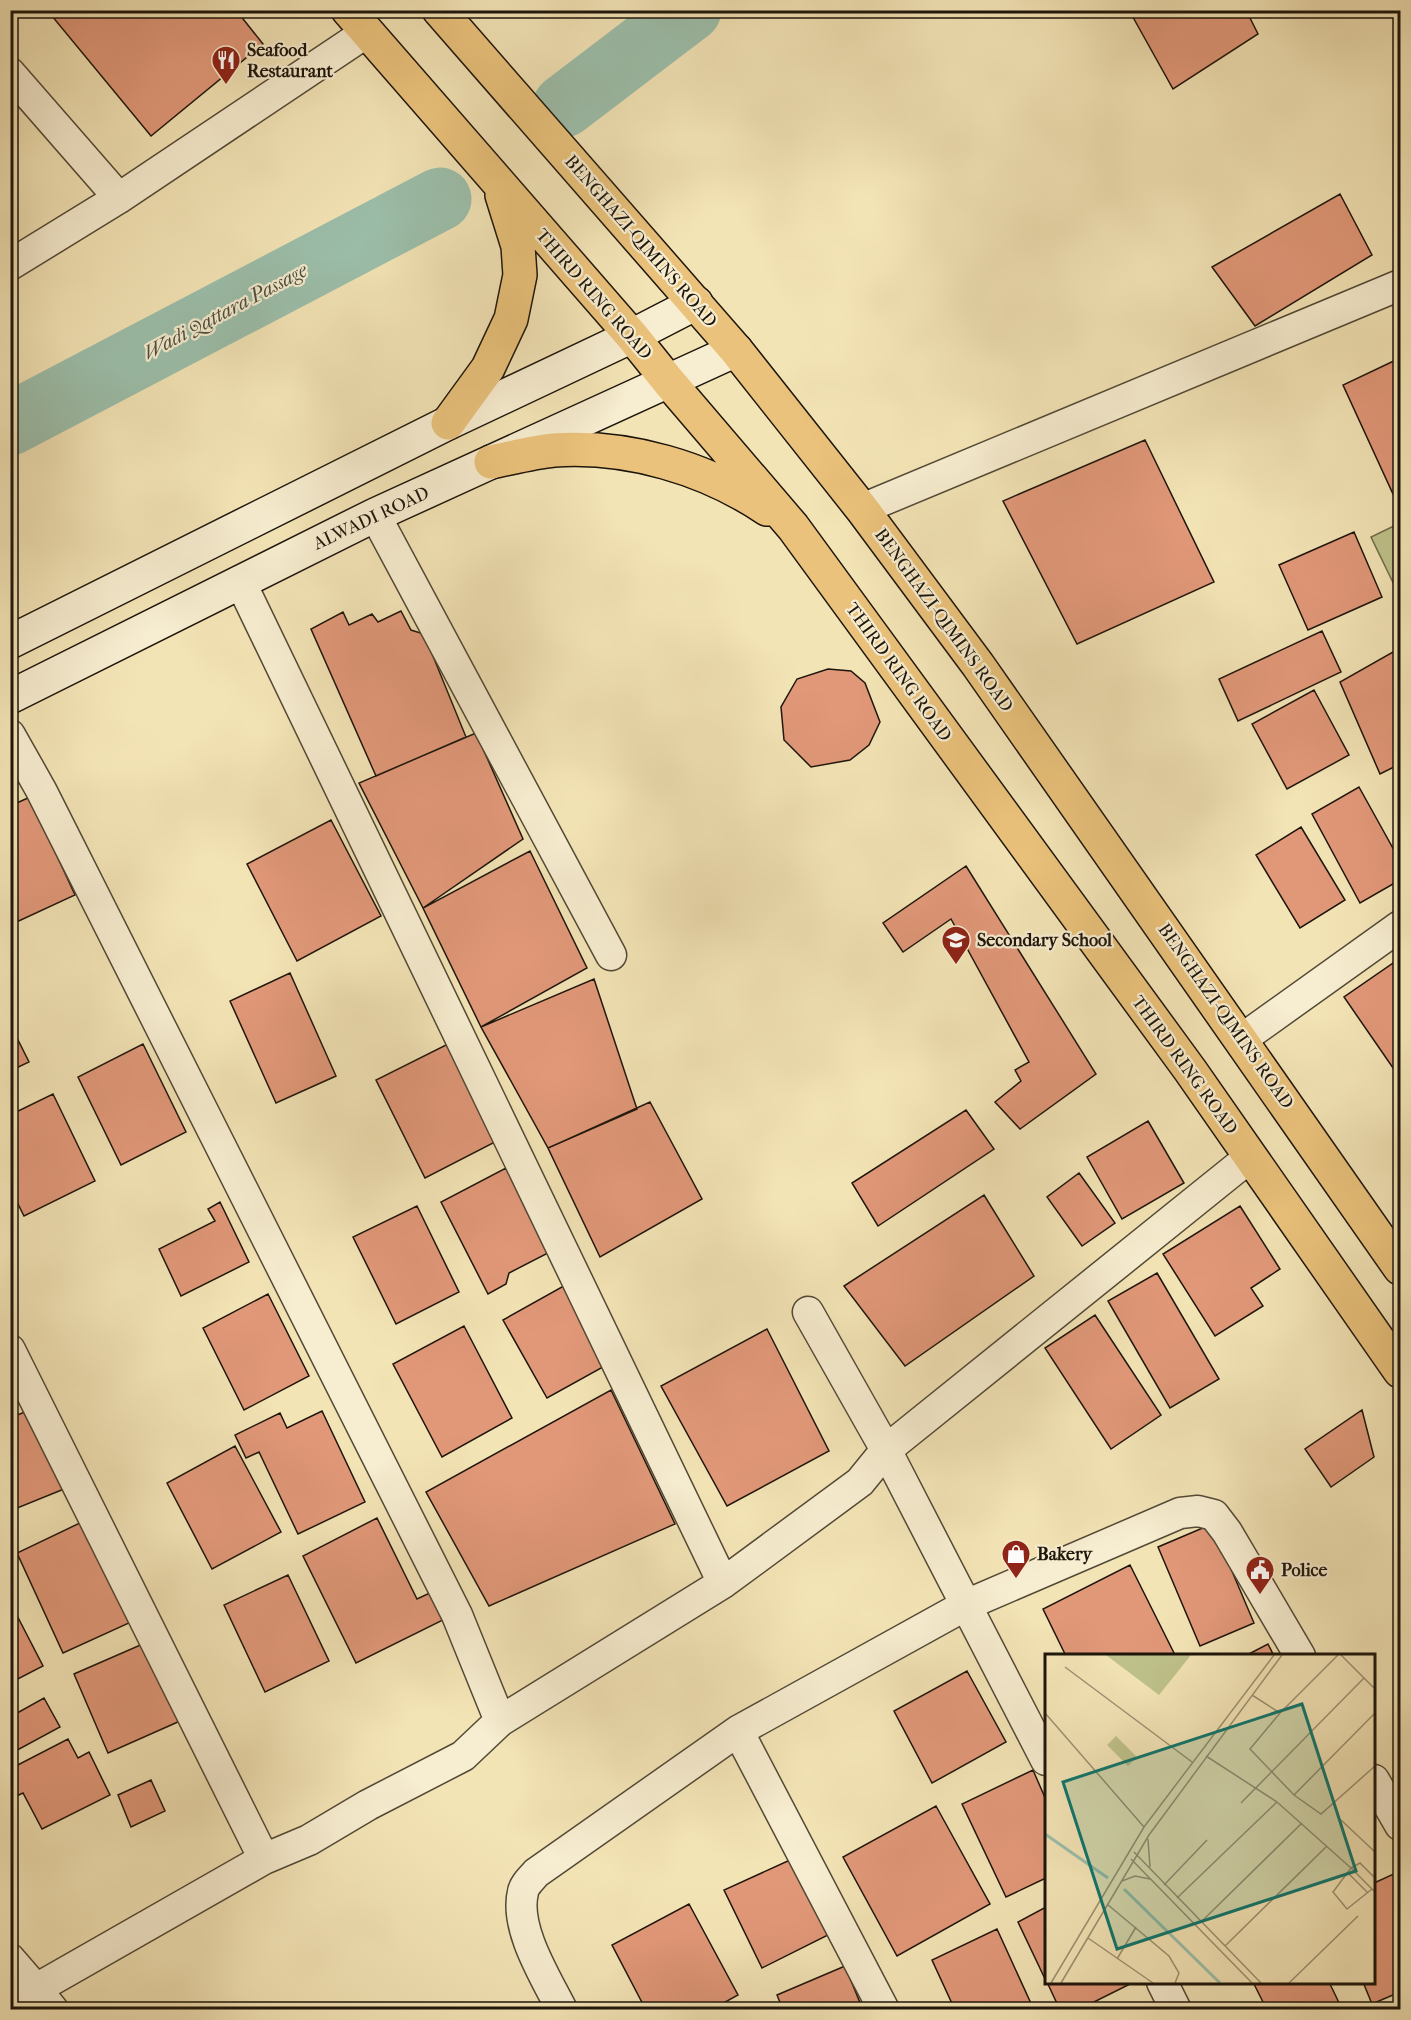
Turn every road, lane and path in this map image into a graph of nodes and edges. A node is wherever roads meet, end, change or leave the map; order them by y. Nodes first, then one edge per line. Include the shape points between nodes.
1 (439, 10) edge
2 (358, 21) edge
3 (10, 73) edge
4 (497, 181) junction
5 (119, 198) junction
6 (10, 265) edge
7 (1401, 285) edge
8 (696, 303) junction
9 (632, 336) junction
10 (736, 350) junction
11 (669, 382) junction
12 (448, 423) junction
13 (491, 462) junction
14 (862, 509) junction
15 (375, 515) junction
16 (794, 527) junction
17 (240, 581) junction
18 (10, 642) edge
19 (10, 697) edge
20 (10, 735) edge
21 (1401, 926) edge
22 (611, 955) dead end
23 (1242, 1039) junction
24 (1250, 1157) junction
25 (1401, 1268) edge
26 (808, 1312) dead end
27 (10, 1350) edge
28 (1401, 1371) edge
29 (886, 1450) junction
30 (723, 1583) junction
31 (966, 1605) junction
32 (1299, 1654) edge
33 (500, 1721) junction
34 (738, 1731) junction
35 (1045, 1756) edge
36 (1375, 1782) edge
37 (1401, 1825) edge
38 (264, 1859) junction
39 (10, 1959) edge
40 (1163, 1984) edge
41 (33, 2000) edge
42 (562, 2010) edge
43 (884, 2010) edge
44 (1176, 2010) edge

1 - 8 main road, BENGHAZI-QIMINS ROAD
2 - 4 main road, THIRD RING ROAD
2 - 5 street
3 - 5 street
4 - 9 main road, THIRD RING ROAD
4 - 12 main road via 518,246 519,275 511,319 489,368
5 - 6 street
7 - 14 street
8 - 9 main road
8 - 10 main road, BENGHAZI-QIMINS ROAD
9 - 11 main road, THIRD RING ROAD
9 - 12 main road
10 - 11 main road, ALWADI ROAD
10 - 14 main road, BENGHAZI-QIMINS ROAD
11 - 13 main road, ALWADI ROAD
11 - 16 main road, THIRD RING ROAD
12 - 18 main road
13 - 15 main road, ALWADI ROAD
13 - 16 main road via 553,450 618,452 680,466 740,491
14 - 23 main road, BENGHAZI-QIMINS ROAD via 978,665
15 - 17 main road, ALWADI ROAD
15 - 22 street
16 - 24 main road, THIRD RING ROAD
17 - 19 main road, ALWADI ROAD
17 - 30 street
20 - 33 street via 457,1615
21 - 23 street
23 - 25 main road, BENGHAZI-QIMINS ROAD
24 - 28 main road, THIRD RING ROAD
24 - 29 street
26 - 29 street
27 - 38 street
29 - 30 street via 860,1482
29 - 31 street
30 - 33 street
31 - 32 street via 1180,1513 1198,1511 1214,1515 1227,1532
31 - 34 street
31 - 35 street
33 - 38 street via 463,1756 368,1804 309,1840
34 - 42 street via 536,1873 523,1890 526,1936
34 - 43 street
36 - 37 street
38 - 41 street
39 - 41 street
40 - 44 street

